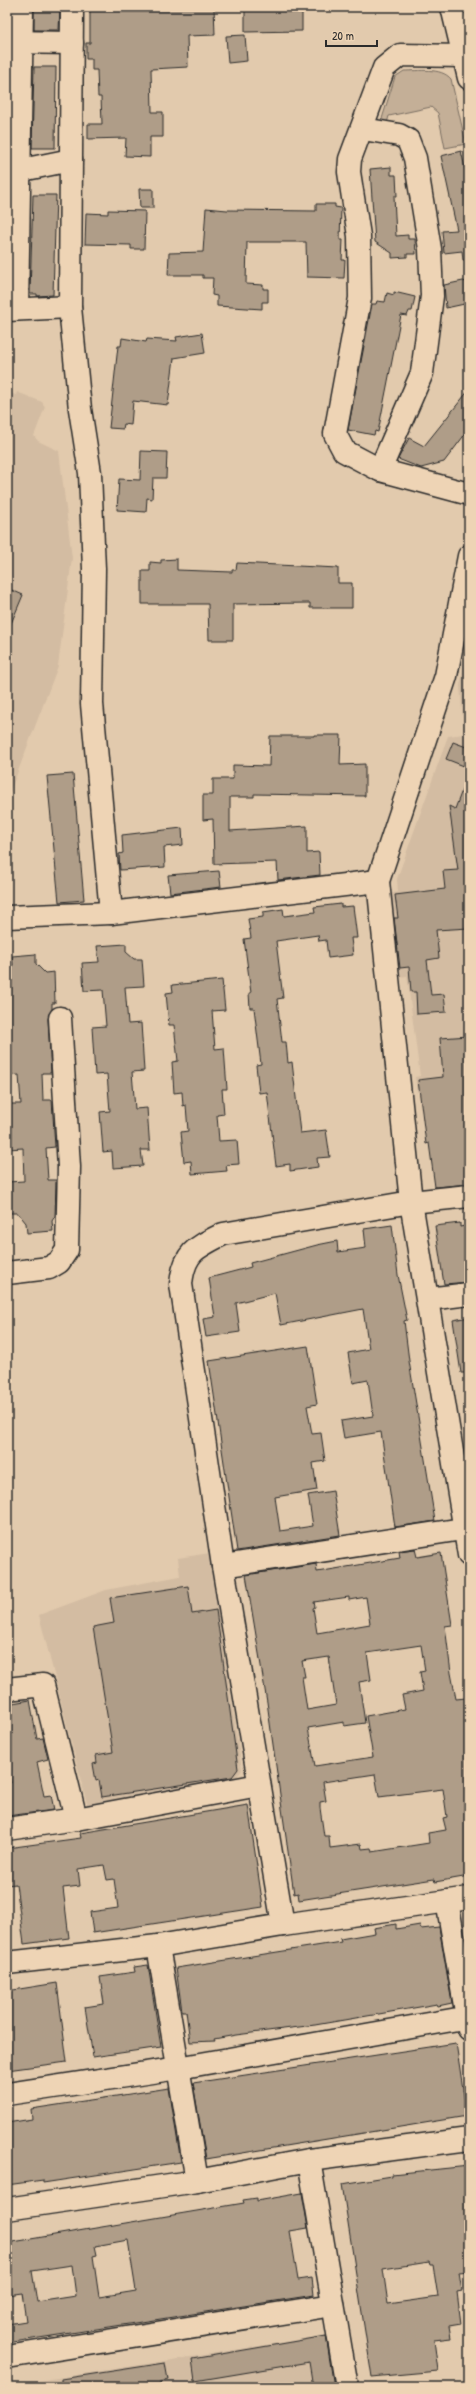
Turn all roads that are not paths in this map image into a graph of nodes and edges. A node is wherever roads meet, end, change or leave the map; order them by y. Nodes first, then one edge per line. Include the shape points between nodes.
1 (22, 7) edge
2 (72, 7) edge
3 (452, 7) edge
4 (15, 42) edge
5 (72, 43) junction
6 (464, 56) junction
7 (469, 78) edge
8 (363, 129) junction
9 (71, 160) junction
10 (12, 171) edge
11 (70, 307) junction
12 (12, 310) edge
13 (380, 470) junction
14 (469, 494) edge
15 (469, 556) edge
16 (378, 881) junction
17 (111, 913) junction
18 (7, 917) edge
19 (60, 1018) dead end
20 (469, 1196) edge
21 (411, 1202) junction
22 (7, 1273) edge
23 (469, 1294) edge
24 (428, 1299) junction
25 (467, 1528) edge
26 (469, 1555) edge
27 (223, 1566) junction
28 (7, 1689) edge
29 (259, 1785) junction
30 (76, 1819) junction
31 (7, 1829) edge
32 (469, 1898) edge
33 (447, 1901) junction
34 (283, 1925) junction
35 (158, 1946) junction
36 (7, 1963) edge
37 (468, 2021) edge
38 (178, 2068) junction
39 (7, 2094) edge
40 (469, 2138) edge
41 (309, 2160) junction
42 (197, 2181) junction
43 (7, 2209) edge
44 (333, 2305) junction
45 (7, 2357) edge
46 (347, 2387) edge

1 - 4 street
2 - 5 street
3 - 6 street
4 - 5 street
4 - 10 street
5 - 9 street
6 - 7 street
6 - 8 street via 400,55 394,58 384,68
8 - 13 street via 350,159 349,172 359,236 360,298 335,434 344,451
8 - 13 street via 399,135 408,140 415,158 430,249 432,296 422,373
9 - 10 street
9 - 11 street
10 - 12 street
11 - 12 street
11 - 17 street via 80,409 90,473 94,569 92,704
13 - 14 street
15 - 16 street via 446,676
16 - 17 street
16 - 21 street
17 - 18 street
19 - 22 street via 69,1167 68,1250 59,1262 49,1268
20 - 21 street
21 - 24 street
21 - 27 street via 223,1234 199,1246 188,1256 183,1267 182,1284
23 - 24 street
24 - 25 street
25 - 26 street
25 - 27 street
27 - 29 street
28 - 30 street via 43,1685
29 - 30 street
29 - 34 street
30 - 31 street
32 - 33 street
33 - 34 street
33 - 37 street
34 - 35 street
35 - 36 street
35 - 38 street
37 - 38 street
38 - 39 street
38 - 42 street
40 - 41 street
41 - 42 street
41 - 44 street
42 - 43 street
44 - 45 street
44 - 46 street

